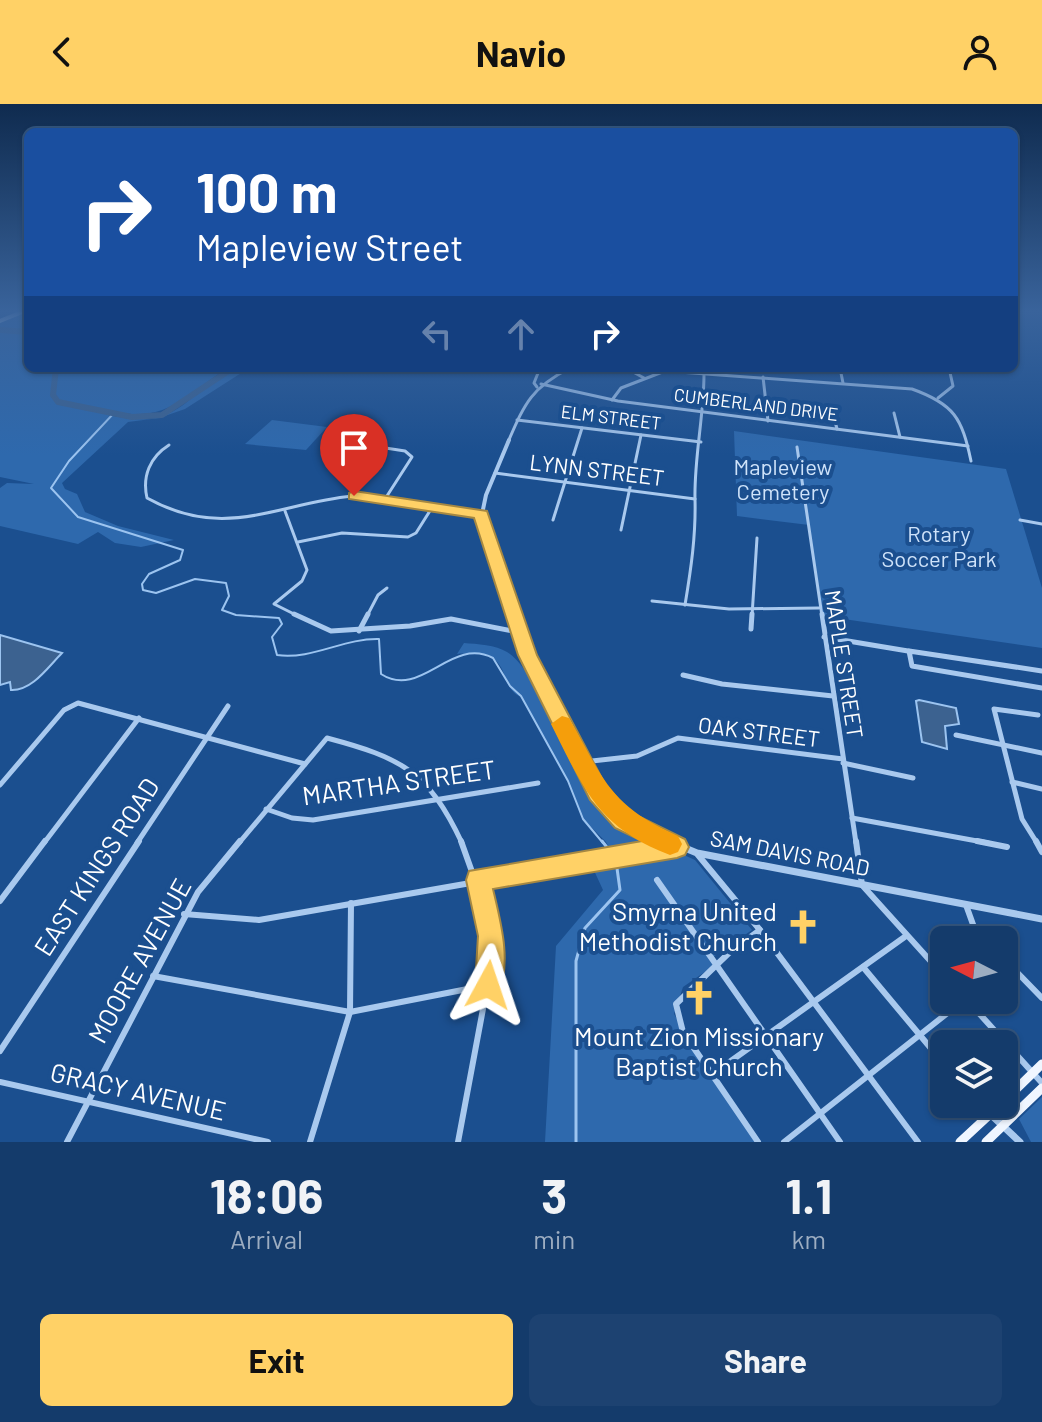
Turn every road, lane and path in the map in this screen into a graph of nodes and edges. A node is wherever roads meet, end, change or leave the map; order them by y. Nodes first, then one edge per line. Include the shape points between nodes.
1 (539, 372) edge
2 (561, 372) edge
3 (633, 372) edge
4 (662, 372) edge
5 (684, 372) edge
6 (841, 372) edge
7 (950, 372) edge
8 (703, 373) junction
9 (763, 377) junction
10 (644, 378) junction
11 (843, 383) junction
12 (539, 385) junction
13 (938, 398) junction
14 (612, 400) junction
15 (831, 406) dead end
16 (704, 413) junction
17 (894, 413) dead end
18 (517, 420) junction
19 (768, 421) junction
20 (582, 428) junction
21 (837, 429) junction
22 (641, 435) junction
23 (900, 437) junction
24 (701, 442) junction
25 (169, 445) dead end
26 (968, 446) junction
27 (379, 447) dead end
28 (797, 447) dead end
29 (971, 461) dead end
30 (495, 473) junction
31 (565, 483) junction
32 (629, 491) junction
33 (385, 499) junction
34 (695, 499) junction
35 (433, 506) junction
36 (285, 511) junction
37 (481, 514) junction
38 (553, 520) dead end
39 (1020, 520) dead end
40 (1042, 524) edge
41 (621, 530) dead end
42 (757, 538) dead end
43 (298, 542) junction
44 (387, 588) dead end
45 (652, 601) dead end
46 (685, 605) junction
47 (819, 608) junction
48 (753, 609) junction
49 (751, 629) dead end
50 (359, 631) junction
51 (518, 632) junction
52 (824, 637) junction
53 (909, 651) junction
54 (1042, 671) edge
55 (683, 675) dead end
56 (1042, 688) edge
57 (833, 696) junction
58 (228, 706) dead end
59 (1038, 715) dead end
60 (139, 718) junction
61 (956, 735) dead end
62 (206, 737) junction
63 (1002, 744) junction
64 (1042, 753) edge
65 (843, 761) junction
66 (580, 762) junction
67 (305, 764) junction
68 (913, 778) dead end
69 (1012, 782) junction
70 (538, 783) dead end
71 (0, 785) edge
72 (1042, 789) edge
73 (436, 800) junction
74 (266, 809) junction
75 (852, 817) junction
76 (677, 847) junction
77 (1007, 847) dead end
78 (1042, 852) edge
79 (697, 853) junction
80 (478, 880) junction
81 (657, 880) dead end
82 (862, 885) junction
83 (0, 901) edge
84 (351, 903) junction
85 (966, 905) junction
86 (184, 914) junction
87 (1042, 919) edge
88 (974, 926) edge
89 (760, 930) junction
90 (906, 936) junction
91 (930, 961) edge
92 (717, 967) junction
93 (863, 967) junction
94 (152, 975) junction
95 (1018, 975) edge
96 (488, 985) junction
97 (1042, 998) edge
98 (813, 1001) junction
99 (350, 1012) junction
100 (947, 1014) edge
101 (979, 1014) edge
102 (919, 1035) junction
103 (765, 1036) junction
104 (930, 1048) edge
105 (0, 1051) edge
106 (1042, 1064) edge
107 (714, 1073) junction
108 (1032, 1073) junction
109 (869, 1075) junction
110 (0, 1082) edge
111 (1042, 1086) edge
112 (1018, 1087) edge
113 (88, 1101) junction
114 (819, 1114) junction
115 (986, 1118) edge
116 (996, 1118) edge
117 (1006, 1125) junction
118 (67, 1142) edge
119 (268, 1142) edge
120 (310, 1142) edge
121 (458, 1142) edge
122 (758, 1142) edge
123 (784, 1142) edge
124 (840, 1142) edge
125 (918, 1142) edge
126 (960, 1142) edge
127 (986, 1142) edge
128 (1020, 1142) edge

1 - 12 street
2 - 12 street
3 - 10 street
4 - 10 street
5 - 8 street
6 - 11 street
7 - 13 street via 953,386
8 - 9 street
8 - 16 street
9 - 11 street
9 - 19 street
10 - 14 street via 618,389
11 - 13 street via 912,389
12 - 14 street, CUMBERLAND DRIVE
12 - 18 street
13 - 26 street via 963,420
14 - 16 street, CUMBERLAND DRIVE
15 - 21 street
16 - 19 street, CUMBERLAND DRIVE
16 - 24 street
17 - 23 street
18 - 20 street, ELM STREET
18 - 30 street
19 - 21 street, CUMBERLAND DRIVE
20 - 22 street, ELM STREET
20 - 31 street
21 - 23 street, CUMBERLAND DRIVE
22 - 24 street, ELM STREET
22 - 32 street
23 - 26 street, CUMBERLAND DRIVE
24 - 34 street
25 - 36 street via 156,454 145,479 144,491 154,504 221,520
26 - 29 street
27 - 33 street via 412,457
28 - 47 street, MAPLE STREET
30 - 31 street, LYNN STREET
30 - 37 street
31 - 32 street, LYNN STREET
31 - 38 street
32 - 34 street, LYNN STREET
32 - 41 street
33 - 35 street
33 - 36 street via 347,497
34 - 46 street via 698,520
35 - 37 street
35 - 43 street via 408,537 342,533
36 - 43 street
37 - 51 street, SAM DAVIS ROAD
39 - 40 street
42 - 48 street
43 - 50 street via 306,574 274,604 324,629
44 - 50 street
45 - 46 street
46 - 48 street
47 - 48 street
47 - 52 street, MAPLE STREET
48 - 49 street
50 - 51 street via 451,619
51 - 66 street, SAM DAVIS ROAD
52 - 53 street
52 - 57 street, MAPLE STREET
53 - 54 street
53 - 56 street via 912,666
55 - 57 street
57 - 65 street, MAPLE STREET
58 - 62 street, EAST KINGS ROAD
59 - 63 street via 994,709
60 - 62 street, MARTHA STREET
60 - 71 street, MARTHA STREET via 72,704
60 - 83 street
61 - 63 street
62 - 67 street, MARTHA STREET
62 - 105 street, EAST KINGS ROAD
63 - 64 street
63 - 69 street
65 - 66 street, OAK STREET via 678,738 637,756
65 - 68 street, OAK STREET
65 - 75 street, MAPLE STREET
66 - 76 street, SAM DAVIS ROAD via 612,810 634,828
67 - 73 street, MOORE AVENUE via 327,738 404,765
67 - 74 street, MOORE AVENUE
69 - 72 street
69 - 78 street via 1022,819
70 - 73 street, MARTHA STREET
73 - 74 street, MARTHA STREET via 313,820
73 - 80 street
74 - 86 street, MOORE AVENUE
75 - 77 street
75 - 82 street, MAPLE STREET
76 - 79 street, SAM DAVIS ROAD
76 - 80 street
79 - 82 street, SAM DAVIS ROAD
79 - 89 street
80 - 84 street
80 - 96 street via 491,936
81 - 92 street
82 - 85 street, SAM DAVIS ROAD
82 - 90 street
84 - 86 street via 259,920
84 - 99 street
85 - 87 street, SAM DAVIS ROAD
85 - 88 street
86 - 94 street, MOORE AVENUE
89 - 92 street via 724,954
89 - 98 street
90 - 91 street
90 - 93 street
92 - 103 street
92 - 107 street via 683,991 676,1004 683,1032
93 - 98 street
93 - 102 street
94 - 99 street
94 - 113 street, MOORE AVENUE
95 - 97 street
96 - 99 street
96 - 121 street
98 - 103 street
98 - 109 street
99 - 120 street
100 - 102 street
101 - 108 street
102 - 104 street
102 - 109 street
103 - 107 street
103 - 114 street
106 - 108 main road
107 - 122 street
108 - 111 street
108 - 112 main road
109 - 114 street
109 - 125 street
110 - 113 street, GRACY AVENUE
111 - 117 main road
113 - 118 street, MOORE AVENUE
113 - 119 street, GRACY AVENUE
114 - 123 street
114 - 124 street
115 - 126 main road
116 - 117 street
117 - 127 main road
117 - 128 street

